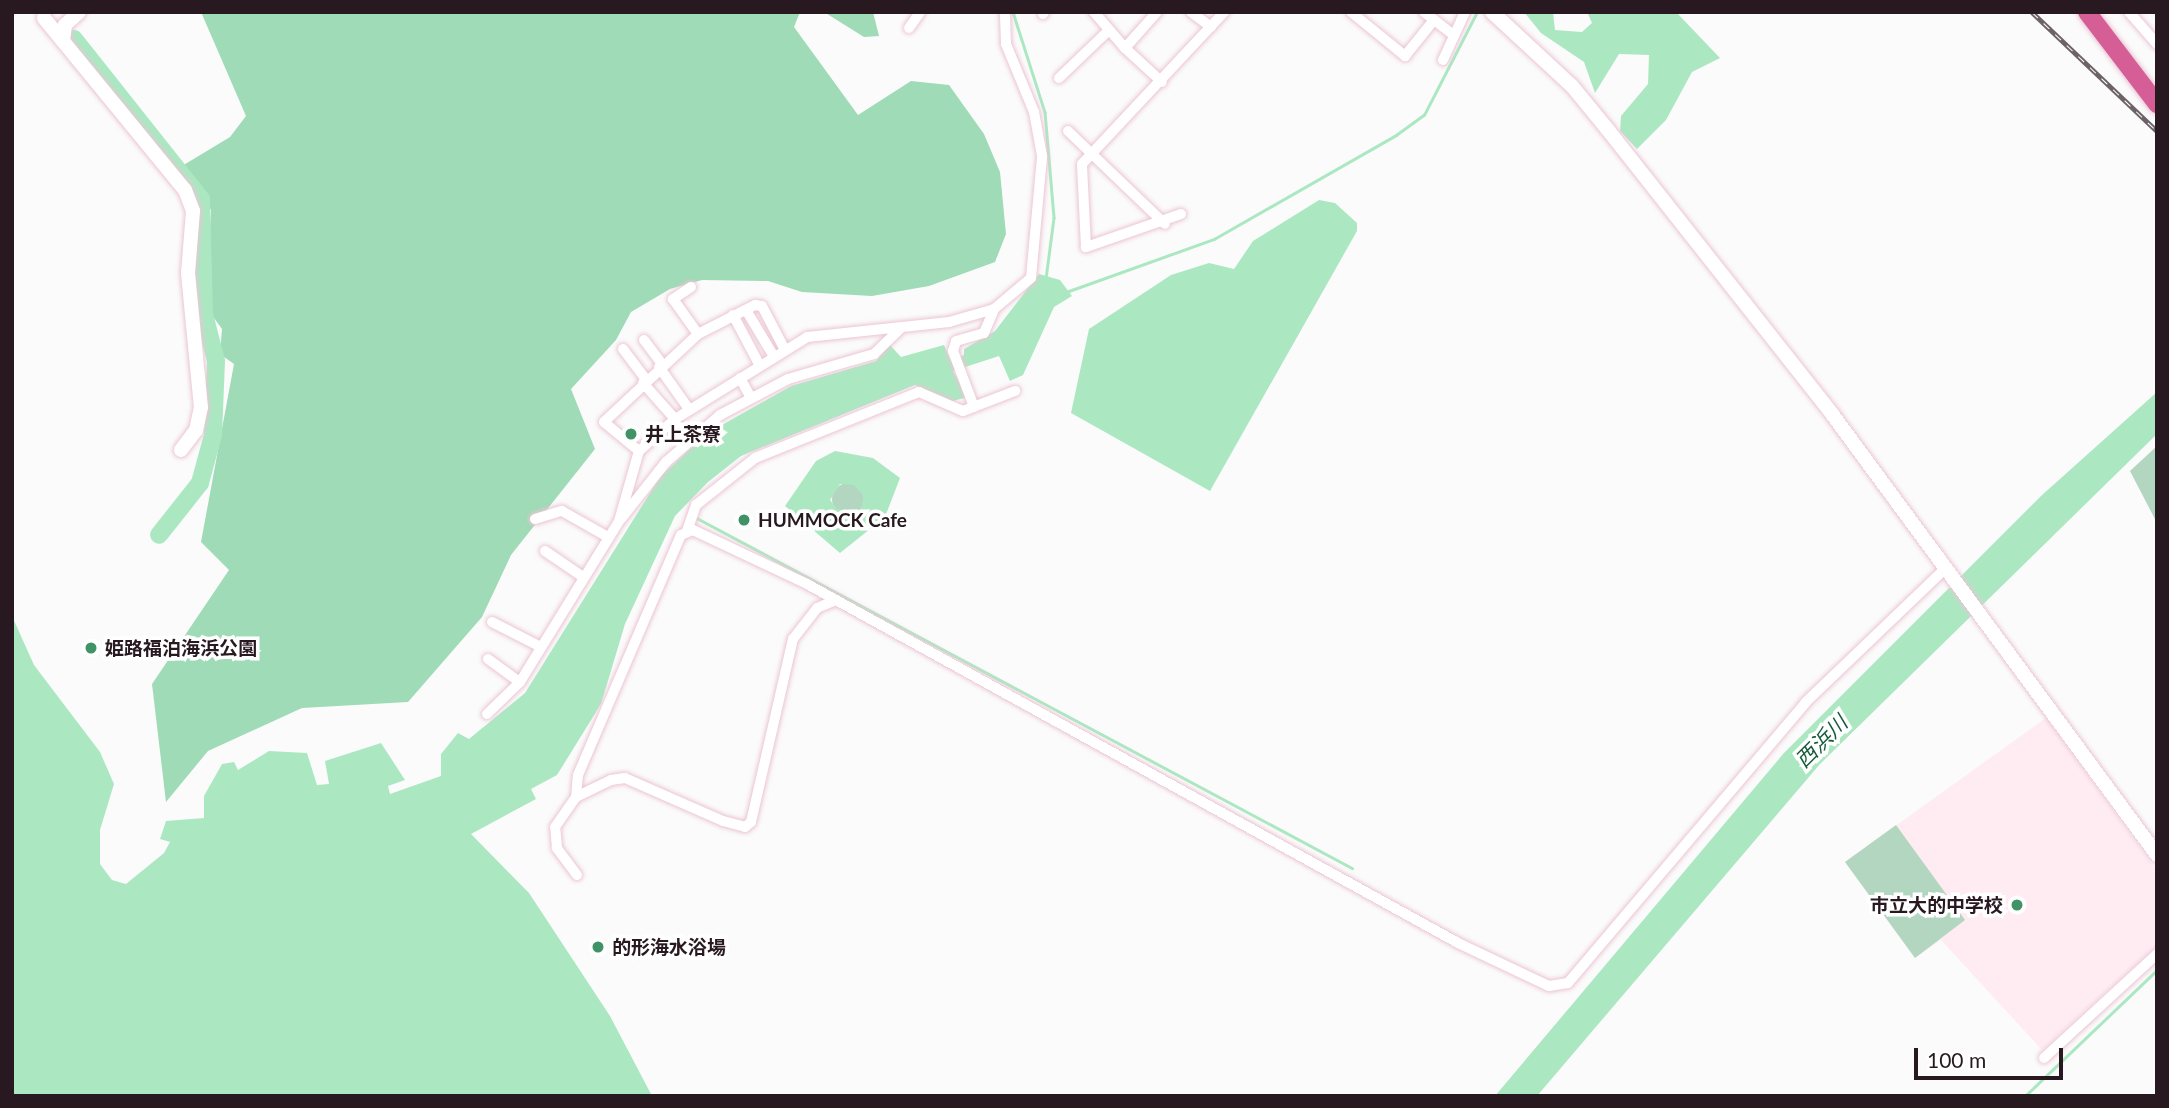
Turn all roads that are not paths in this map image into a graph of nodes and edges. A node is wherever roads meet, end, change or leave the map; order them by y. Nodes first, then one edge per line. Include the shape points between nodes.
1 (79, 12) edge
2 (920, 12) edge
3 (1005, 12) edge
4 (1094, 12) edge
5 (1157, 12) edge
6 (1191, 12) edge
7 (1224, 12) edge
8 (1351, 12) edge
9 (1424, 12) edge
10 (1465, 12) edge
11 (1492, 12) edge
12 (2087, 12) edge
13 (2129, 12) edge
14 (44, 18) dead end
15 (1434, 20) junction
16 (1210, 27) junction
17 (909, 28) dead end
18 (1109, 30) junction
19 (1452, 34) junction
20 (63, 41) junction
21 (2157, 44) edge
22 (1125, 47) junction
23 (1443, 60) dead end
24 (1059, 78) dead end
25 (1162, 82) junction
26 (2157, 104) edge
27 (1068, 131) dead end
28 (1092, 152) junction
29 (1181, 214) dead end
30 (1165, 224) junction
31 (691, 287) dead end
32 (994, 309) junction
33 (746, 310) junction
34 (733, 315) junction
35 (902, 327) junction
36 (698, 334) junction
37 (644, 340) dead end
38 (784, 348) junction
39 (623, 349) dead end
40 (773, 355) junction
41 (759, 364) junction
42 (661, 366) junction
43 (740, 378) junction
44 (644, 381) junction
45 (1015, 391) dead end
46 (751, 398) junction
47 (974, 407) junction
48 (690, 409) junction
49 (674, 420) junction
50 (689, 439) junction
51 (181, 450) dead end
52 (639, 451) junction
53 (535, 519) dead end
54 (619, 521) junction
55 (687, 531) junction
56 (608, 537) junction
57 (545, 551) dead end
58 (1949, 570) junction
59 (583, 577) junction
60 (836, 600) junction
61 (492, 622) dead end
62 (539, 646) junction
63 (488, 659) dead end
64 (520, 682) junction
65 (487, 715) dead end
66 (576, 797) junction
67 (2157, 855) edge
68 (577, 875) dead end
69 (2157, 954) edge
70 (2044, 1058) dead end

1 - 20 street via 65,25
2 - 17 street
3 - 32 street via 1006,44 1034,112 1042,156 1040,216 1031,278
4 - 18 street
5 - 22 street
6 - 16 street
7 - 16 street
8 - 15 street via 1405,56
9 - 15 street
10 - 19 street
11 - 58 street via 1572,86
12 - 26 highway
13 - 21 street
14 - 20 street
15 - 19 street
16 - 25 street
18 - 22 street
18 - 24 street
19 - 23 street
20 - 51 street via 185,190 193,211 188,272 201,407 196,430
22 - 25 street
25 - 28 street
27 - 28 street
28 - 30 street
28 - 30 street via 1082,164 1086,247
29 - 30 street
31 - 36 street via 673,299
32 - 35 street
32 - 47 street via 984,333 956,341 953,351
33 - 34 street
33 - 38 street via 761,306
33 - 40 street
34 - 36 street
34 - 41 street
35 - 38 street via 807,337
35 - 46 street via 874,354 788,379
36 - 42 street
37 - 42 street
38 - 40 street
39 - 44 street
40 - 41 street
41 - 43 street
42 - 44 street
42 - 48 street
43 - 46 street
43 - 48 street
44 - 49 street
44 - 52 street via 604,422
45 - 47 street
46 - 50 street
47 - 55 street via 962,411 919,392 755,458 695,505
48 - 49 street
49 - 50 street
49 - 52 street
50 - 54 street
52 - 54 street
53 - 56 street via 562,511
54 - 56 street
55 - 60 street
55 - 66 street via 578,775
56 - 59 street
57 - 59 street
58 - 60 street via 1806,702 1568,983 1549,986 1458,943
58 - 67 street
59 - 62 street
60 - 66 street via 817,608 793,639 755,811 745,827 625,778
61 - 62 street
62 - 64 street
63 - 64 street
64 - 65 street
66 - 68 street via 555,827 557,848
69 - 70 street

